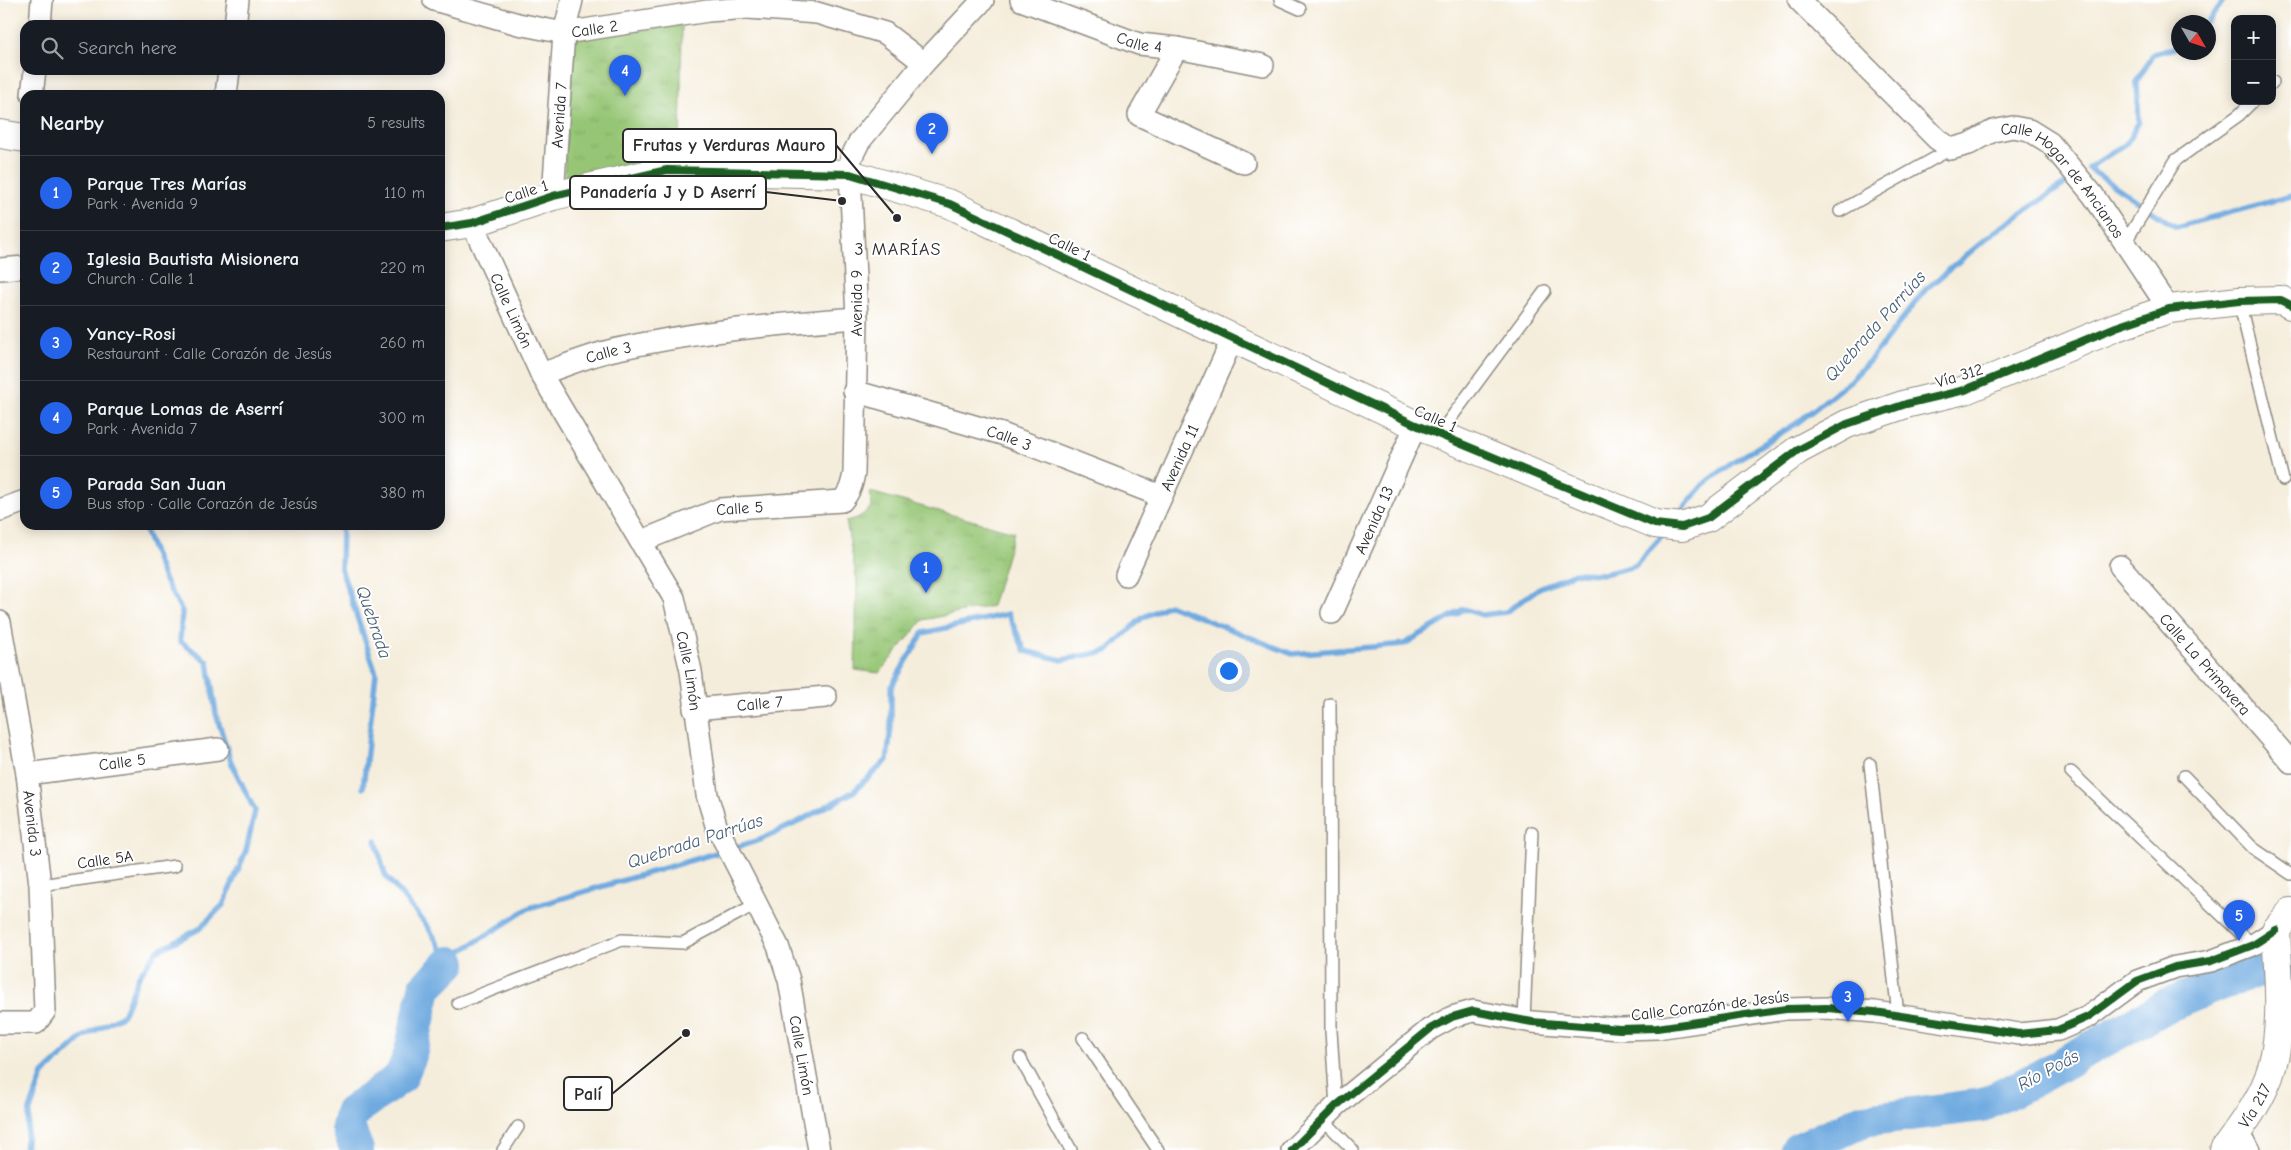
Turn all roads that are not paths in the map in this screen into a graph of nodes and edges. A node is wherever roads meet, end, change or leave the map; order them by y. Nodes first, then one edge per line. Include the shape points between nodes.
1 (42, 0) edge
2 (238, 0) edge
3 (434, 0) edge
4 (572, 0) edge
5 (983, 0) edge
6 (1021, 0) edge
7 (1280, 0) edge
8 (1799, 0) edge
9 (821, 6) edge
10 (1300, 8) dead end
11 (654, 9) edge
12 (40, 20) edge
13 (236, 20) edge
14 (564, 33) junction
15 (1177, 48) junction
16 (924, 63) junction
17 (1263, 65) dead end
18 (34, 75) edge
19 (228, 75) edge
20 (33, 90) edge
21 (227, 90) edge
22 (2250, 105) edge
23 (0, 134) edge
24 (20, 137) edge
25 (1950, 149) junction
26 (1244, 163) dead end
27 (850, 174) junction
28 (552, 196) junction
29 (1840, 211) dead end
30 (472, 223) junction
31 (445, 227) edge
32 (2124, 244) junction
33 (20, 267) edge
34 (0, 269) edge
35 (1545, 291) dead end
36 (2239, 301) junction
37 (2291, 304) edge
38 (2169, 309) junction
39 (857, 318) junction
40 (1232, 340) junction
41 (541, 374) junction
42 (854, 391) junction
43 (1427, 430) junction
44 (2283, 480) dead end
45 (1161, 496) junction
46 (842, 501) joint
47 (20, 503) edge
48 (0, 510) edge
49 (1655, 524) joint
50 (642, 541) junction
51 (2120, 566) dead end
52 (1126, 576) dead end
53 (1332, 612) dead end
54 (0, 622) edge
55 (826, 697) dead end
56 (1330, 704) dead end
57 (694, 709) junction
58 (218, 748) dead end
59 (2291, 762) edge
60 (1870, 764) dead end
61 (2071, 772) dead end
62 (27, 774) junction
63 (2184, 776) dead end
64 (1532, 832) dead end
65 (175, 866) dead end
66 (2291, 874) edge
67 (40, 885) junction
68 (758, 903) junction
69 (2274, 935) edge
70 (2283, 994) edge
71 (458, 1003) dead end
72 (1898, 1015) junction
73 (1524, 1020) junction
74 (0, 1023) edge
75 (1083, 1038) dead end
76 (1020, 1058) dead end
77 (1329, 1112) junction
78 (518, 1127) dead end
79 (2237, 1144) edge
80 (503, 1150) edge
81 (819, 1150) edge
82 (1071, 1150) edge
83 (1158, 1150) edge
84 (1292, 1150) edge
85 (1353, 1150) edge

1 - 12 street
2 - 13 street
3 - 14 street, Calle 2 via 518,24
4 - 14 street, Avenida 7
5 - 16 street, Avenida 9
6 - 15 street, Calle 4 via 1139,44
7 - 10 lane
8 - 25 street
9 - 11 street, Calle 2
9 - 16 street, Calle 2 via 885,33
11 - 14 street, Calle 2
14 - 28 street, Avenida 7
15 - 17 street, Calle 4
15 - 26 street via 1139,115
16 - 27 street, Avenida 9 via 859,142 851,158
18 - 20 street
19 - 21 street
22 - 32 lane via 2176,160
23 - 24 street
25 - 29 lane
25 - 32 street, Calle Hogar de Ancianos via 2003,129 2029,130 2050,143 2093,194
27 - 28 street, Calle 1 via 667,170
27 - 39 street, Avenida 9
27 - 40 street, Calle 1 via 950,204
28 - 30 street, Calle 1
30 - 31 street, Calle 1
30 - 41 street, Calle Limón
32 - 38 street, Calle Hogar de Ancianos
33 - 34 street
35 - 43 lane
36 - 37 street, Vía 312 via 2281,300
36 - 38 street, Vía 312
36 - 44 lane
38 - 49 street, Vía 312 via 2067,346 1965,390 1906,404 1847,424 1798,450 1708,518 1682,527
39 - 41 street, Calle 3 via 695,335 611,350
39 - 42 street, Avenida 9
40 - 43 street, Calle 1
40 - 45 street, Avenida 11
41 - 50 street, Calle Limón via 597,472
42 - 45 street, Calle 3 via 1002,434
42 - 46 street, Avenida 9 via 854,473 852,486
43 - 49 street, Calle 1
43 - 53 street, Avenida 13
45 - 52 street, Avenida 11
46 - 50 street, Calle 5 via 720,509
47 - 48 street
50 - 57 street, Calle Limón via 674,598 691,670
51 - 59 street, Calle La Primavera
54 - 62 street, Avenida 3
55 - 57 street, Calle 7
56 - 77 lane
57 - 68 street, Calle Limón via 706,795 716,824
58 - 62 street, Calle 5
60 - 72 lane
61 - 69 lane
62 - 67 street, Avenida 3
63 - 66 lane via 2253,848
64 - 73 lane
65 - 67 lane, Calle 5A
67 - 74 street, Avenida 3 via 46,1010 36,1023
68 - 71 lane via 683,943 622,940
68 - 81 street, Calle Limón via 789,980
69 - 70 street, Vía 217
69 - 72 street, Calle Corazón de Jesús via 2211,960 2175,967 2137,981 2088,1017 2058,1030 2019,1034
70 - 79 street, Vía 217 via 2272,1068
72 - 73 street, Calle Corazón de Jesús via 1827,1008 1786,1009 1657,1028 1620,1029
73 - 77 street, Calle Corazón de Jesús via 1473,1011 1452,1017 1430,1029
75 - 83 lane
76 - 82 lane
77 - 84 street, Calle Corazón de Jesús
77 - 85 lane
78 - 80 lane

